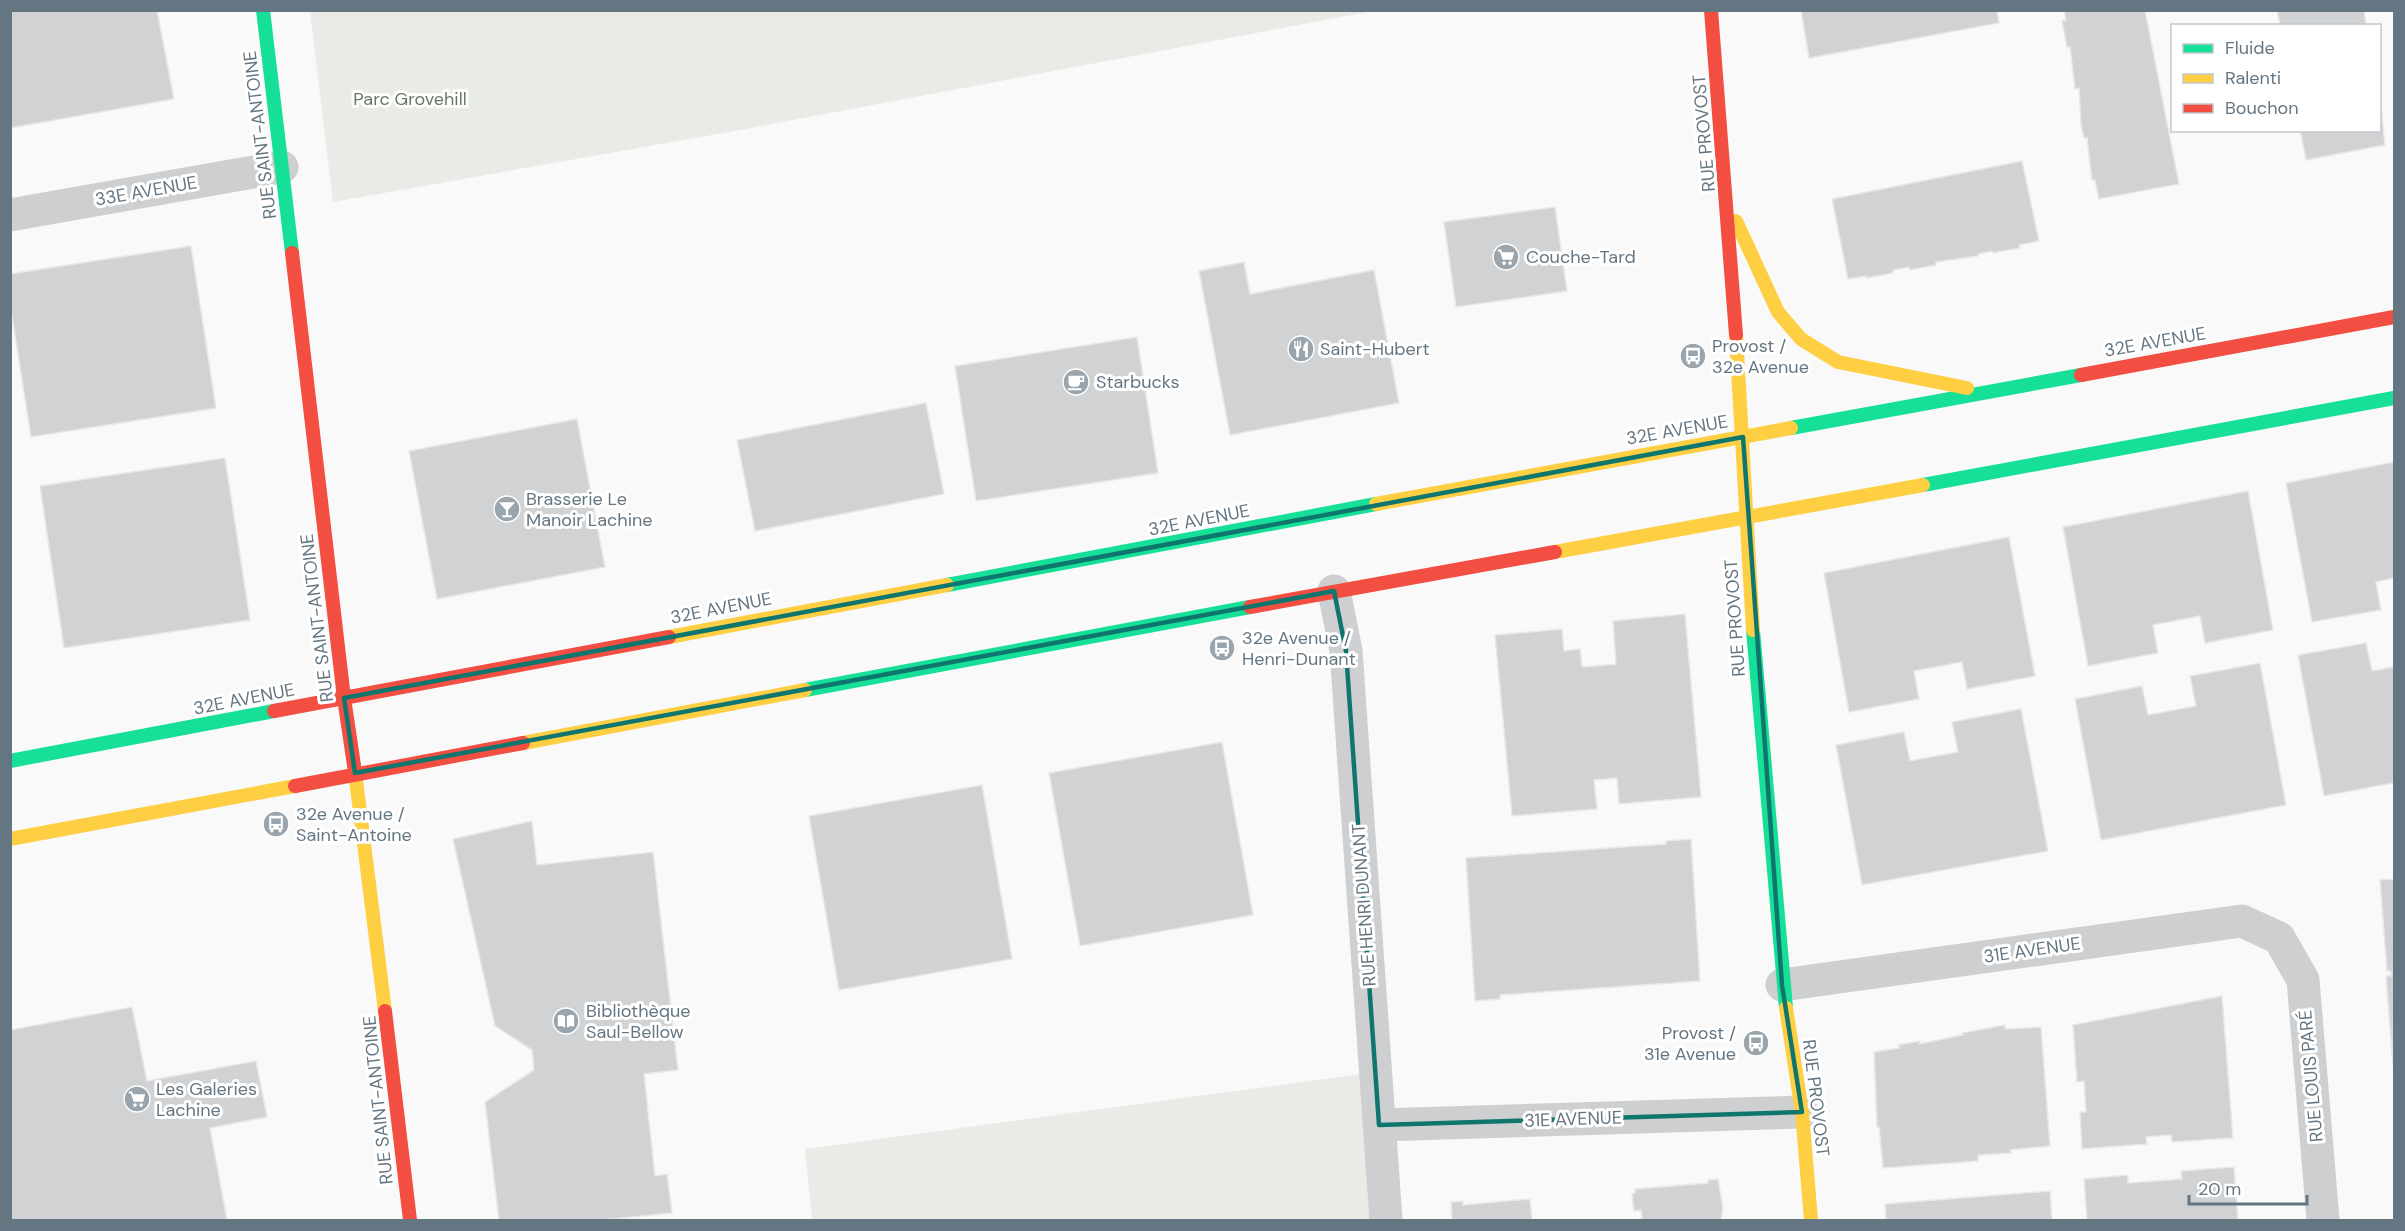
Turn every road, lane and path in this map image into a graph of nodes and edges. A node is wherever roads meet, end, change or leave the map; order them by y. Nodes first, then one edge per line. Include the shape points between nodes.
1 (263, 10) edge
2 (1711, 10) edge
3 (282, 167) junction
4 (1727, 200) junction
5 (10, 215) edge
6 (2394, 317) edge
7 (1984, 391) junction
8 (2394, 398) edge
9 (1743, 437) junction
10 (1747, 518) junction
11 (1334, 591) junction
12 (344, 698) junction
13 (10, 761) edge
14 (355, 773) junction
15 (10, 839) edge
16 (2279, 938) joint
17 (1782, 985) junction
18 (1802, 1112) junction
19 (1379, 1125) junction
20 (410, 1221) edge
21 (1386, 1221) edge
22 (1811, 1221) edge
23 (2323, 1221) edge

1 - 3 main road, RUE SAINT-ANTOINE
2 - 4 main road, RUE PROVOST
3 - 5 street, 33E AVENUE
3 - 12 main road, RUE SAINT-ANTOINE
4 - 7 main road via 1778,312 1801,339 1838,362
4 - 9 main road, RUE PROVOST
6 - 7 main road, 32E AVENUE
7 - 9 main road, 32E AVENUE
8 - 10 main road
9 - 10 main road, RUE PROVOST
9 - 12 main road, 32E AVENUE
10 - 11 main road
10 - 17 main road, RUE PROVOST
11 - 14 main road
11 - 19 street, RUE HENRI DUNANT via 1346,651
12 - 13 main road, 32E AVENUE
12 - 14 main road, RUE SAINT-ANTOINE
14 - 15 main road
14 - 20 main road, RUE SAINT-ANTOINE
16 - 17 street, 31E AVENUE via 2242,921
16 - 23 street, RUE LOUIS PARÉ via 2303,980
17 - 18 main road, RUE PROVOST
18 - 19 street, 31E AVENUE
18 - 22 main road, RUE PROVOST
19 - 21 street, RUE HENRI DUNANT

